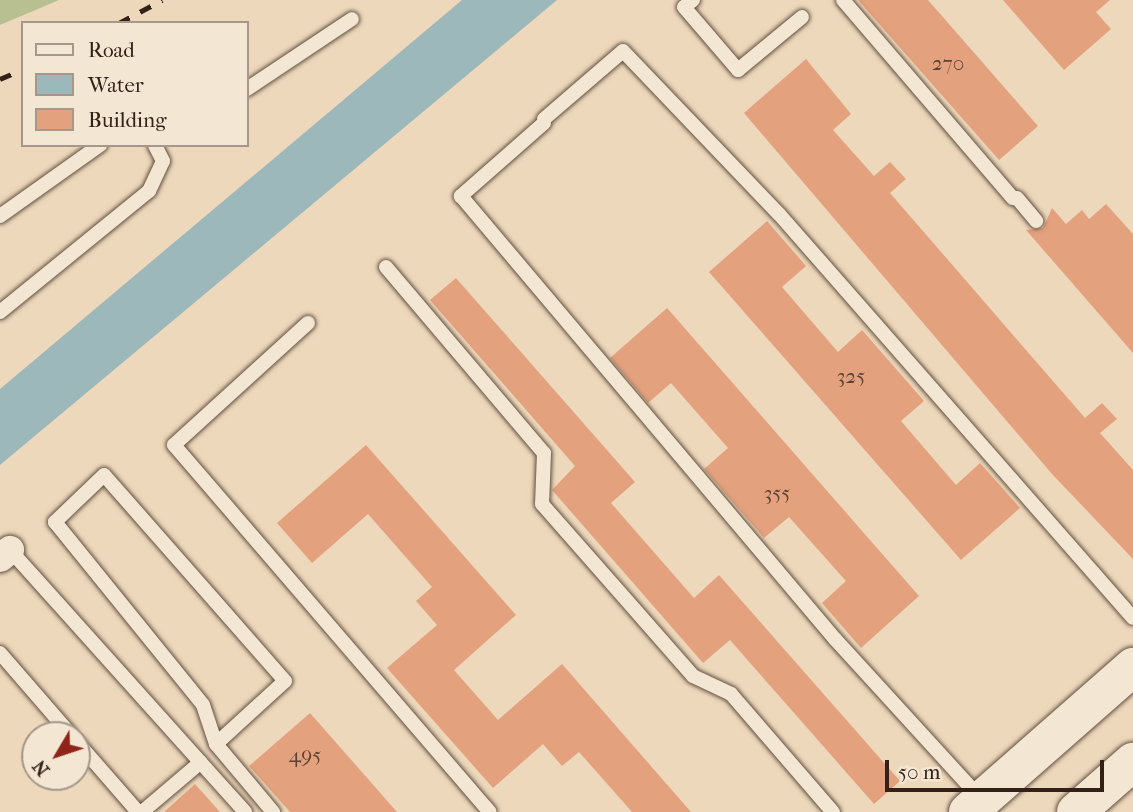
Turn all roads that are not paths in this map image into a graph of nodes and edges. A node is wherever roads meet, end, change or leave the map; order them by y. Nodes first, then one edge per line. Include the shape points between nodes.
1 (693, 0) edge
2 (843, 0) edge
3 (802, 17) dead end
4 (352, 19) dead end
5 (248, 88) edge
6 (97, 147) edge
7 (158, 147) edge
8 (0, 216) edge
9 (1036, 221) dead end
10 (386, 267) dead end
11 (0, 312) edge
12 (308, 323) dead end
13 (5, 554) edge
14 (1133, 618) edge
15 (0, 653) edge
16 (1133, 667) edge
17 (59, 721) edge
18 (216, 744) junction
19 (91, 758) edge
20 (201, 762) junction
21 (1133, 762) edge
22 (975, 806) edge
23 (140, 812) edge
24 (244, 812) edge
25 (273, 812) edge
26 (490, 812) edge
27 (833, 812) edge
28 (1076, 812) edge

1 - 3 lane via 684,7 738,70
2 - 9 lane
4 - 5 lane
6 - 8 lane
7 - 11 lane via 163,161 149,191
10 - 27 lane via 544,453 542,504 693,676 731,694
12 - 26 lane via 174,445
13 - 20 lane
14 - 22 lane via 779,214 623,51 461,196
15 - 17 lane
16 - 22 main road
18 - 18 lane via 203,705 55,522 104,475 285,681
18 - 25 lane
19 - 23 lane
20 - 23 lane
20 - 24 lane
21 - 28 main road

